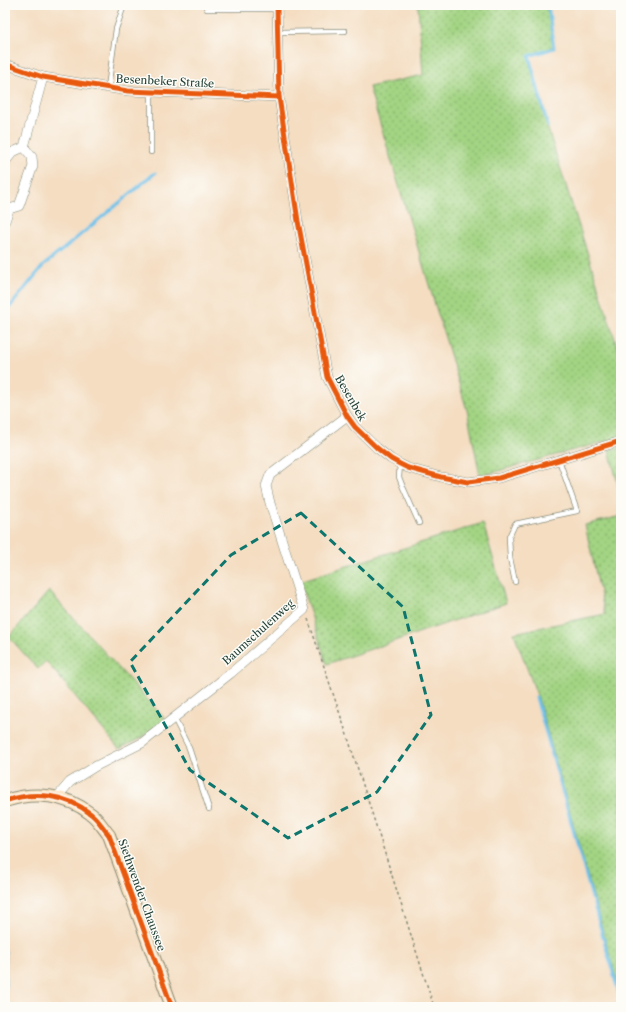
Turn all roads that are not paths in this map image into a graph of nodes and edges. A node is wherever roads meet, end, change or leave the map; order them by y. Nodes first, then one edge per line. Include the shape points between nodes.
1 (277, 7) edge
2 (123, 8) dead end
3 (207, 8) dead end
4 (278, 32) junction
5 (345, 32) dead end
6 (5, 64) edge
7 (43, 77) junction
8 (108, 88) junction
9 (152, 92) junction
10 (279, 97) junction
11 (24, 147) junction
12 (151, 152) dead end
13 (5, 162) edge
14 (7, 208) edge
15 (5, 221) edge
16 (347, 416) junction
17 (621, 441) edge
18 (559, 460) junction
19 (400, 464) junction
20 (419, 523) dead end
21 (515, 582) dead end
22 (174, 718) junction
23 (58, 797) junction
24 (5, 801) edge
25 (209, 809) dead end
26 (172, 1007) edge

1 - 3 lane
1 - 4 street, Besenbek
2 - 8 lane via 116,29
4 - 5 lane
4 - 10 street, Besenbek
6 - 7 street, Besenbeker Straße
7 - 8 street, Besenbeker Straße
7 - 11 street
8 - 9 street, Besenbeker Straße
9 - 10 street, Besenbeker Straße
9 - 12 lane
10 - 16 street, Besenbek via 298,221 327,377
11 - 13 street via 13,152
11 - 14 street via 32,157 33,166 19,206
14 - 15 street
16 - 19 street, Besenbek via 377,448
16 - 22 street, Baumschulenweg via 270,475 266,486 304,610
17 - 18 street, Besenbek
18 - 19 street, Besenbek via 499,478 468,482 441,477
18 - 21 lane via 577,511 515,524 509,537
19 - 20 lane via 402,485
22 - 23 street, Baumschulenweg via 142,743 70,782
22 - 25 lane via 189,748
23 - 24 main road, Siethwender Chaussee via 18,796
23 - 26 main road, Siethwender Chaussee via 91,814 109,835

